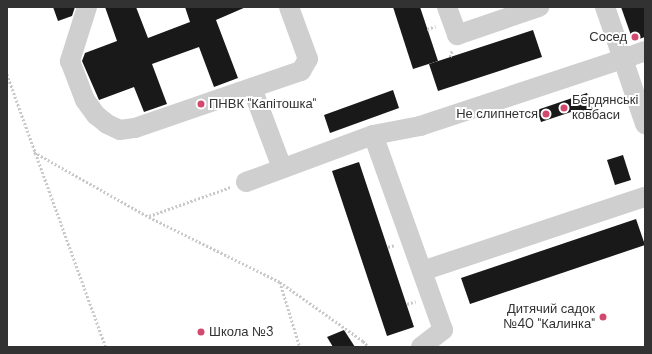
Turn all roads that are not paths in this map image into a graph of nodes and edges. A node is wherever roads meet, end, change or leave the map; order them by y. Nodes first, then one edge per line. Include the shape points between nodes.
1 (87, 7) edge
2 (289, 7) edge
3 (447, 7) edge
4 (539, 7) edge
5 (605, 7) edge
6 (645, 51) edge
7 (623, 59) junction
8 (252, 88) junction
9 (645, 124) edge
10 (373, 135) junction
11 (282, 168) junction
12 (246, 182) road end
13 (645, 197) edge
14 (422, 271) junction
15 (421, 347) edge

1 - 8 lane via 70,61 84,100 107,124 120,130 134,128
2 - 8 lane via 308,59 301,71
3 - 4 lane via 457,34
5 - 7 lane
6 - 7 lane
7 - 9 lane
7 - 10 lane via 420,126
8 - 11 lane
10 - 11 lane
10 - 14 lane
11 - 12 lane
13 - 14 lane
14 - 15 lane via 443,330

